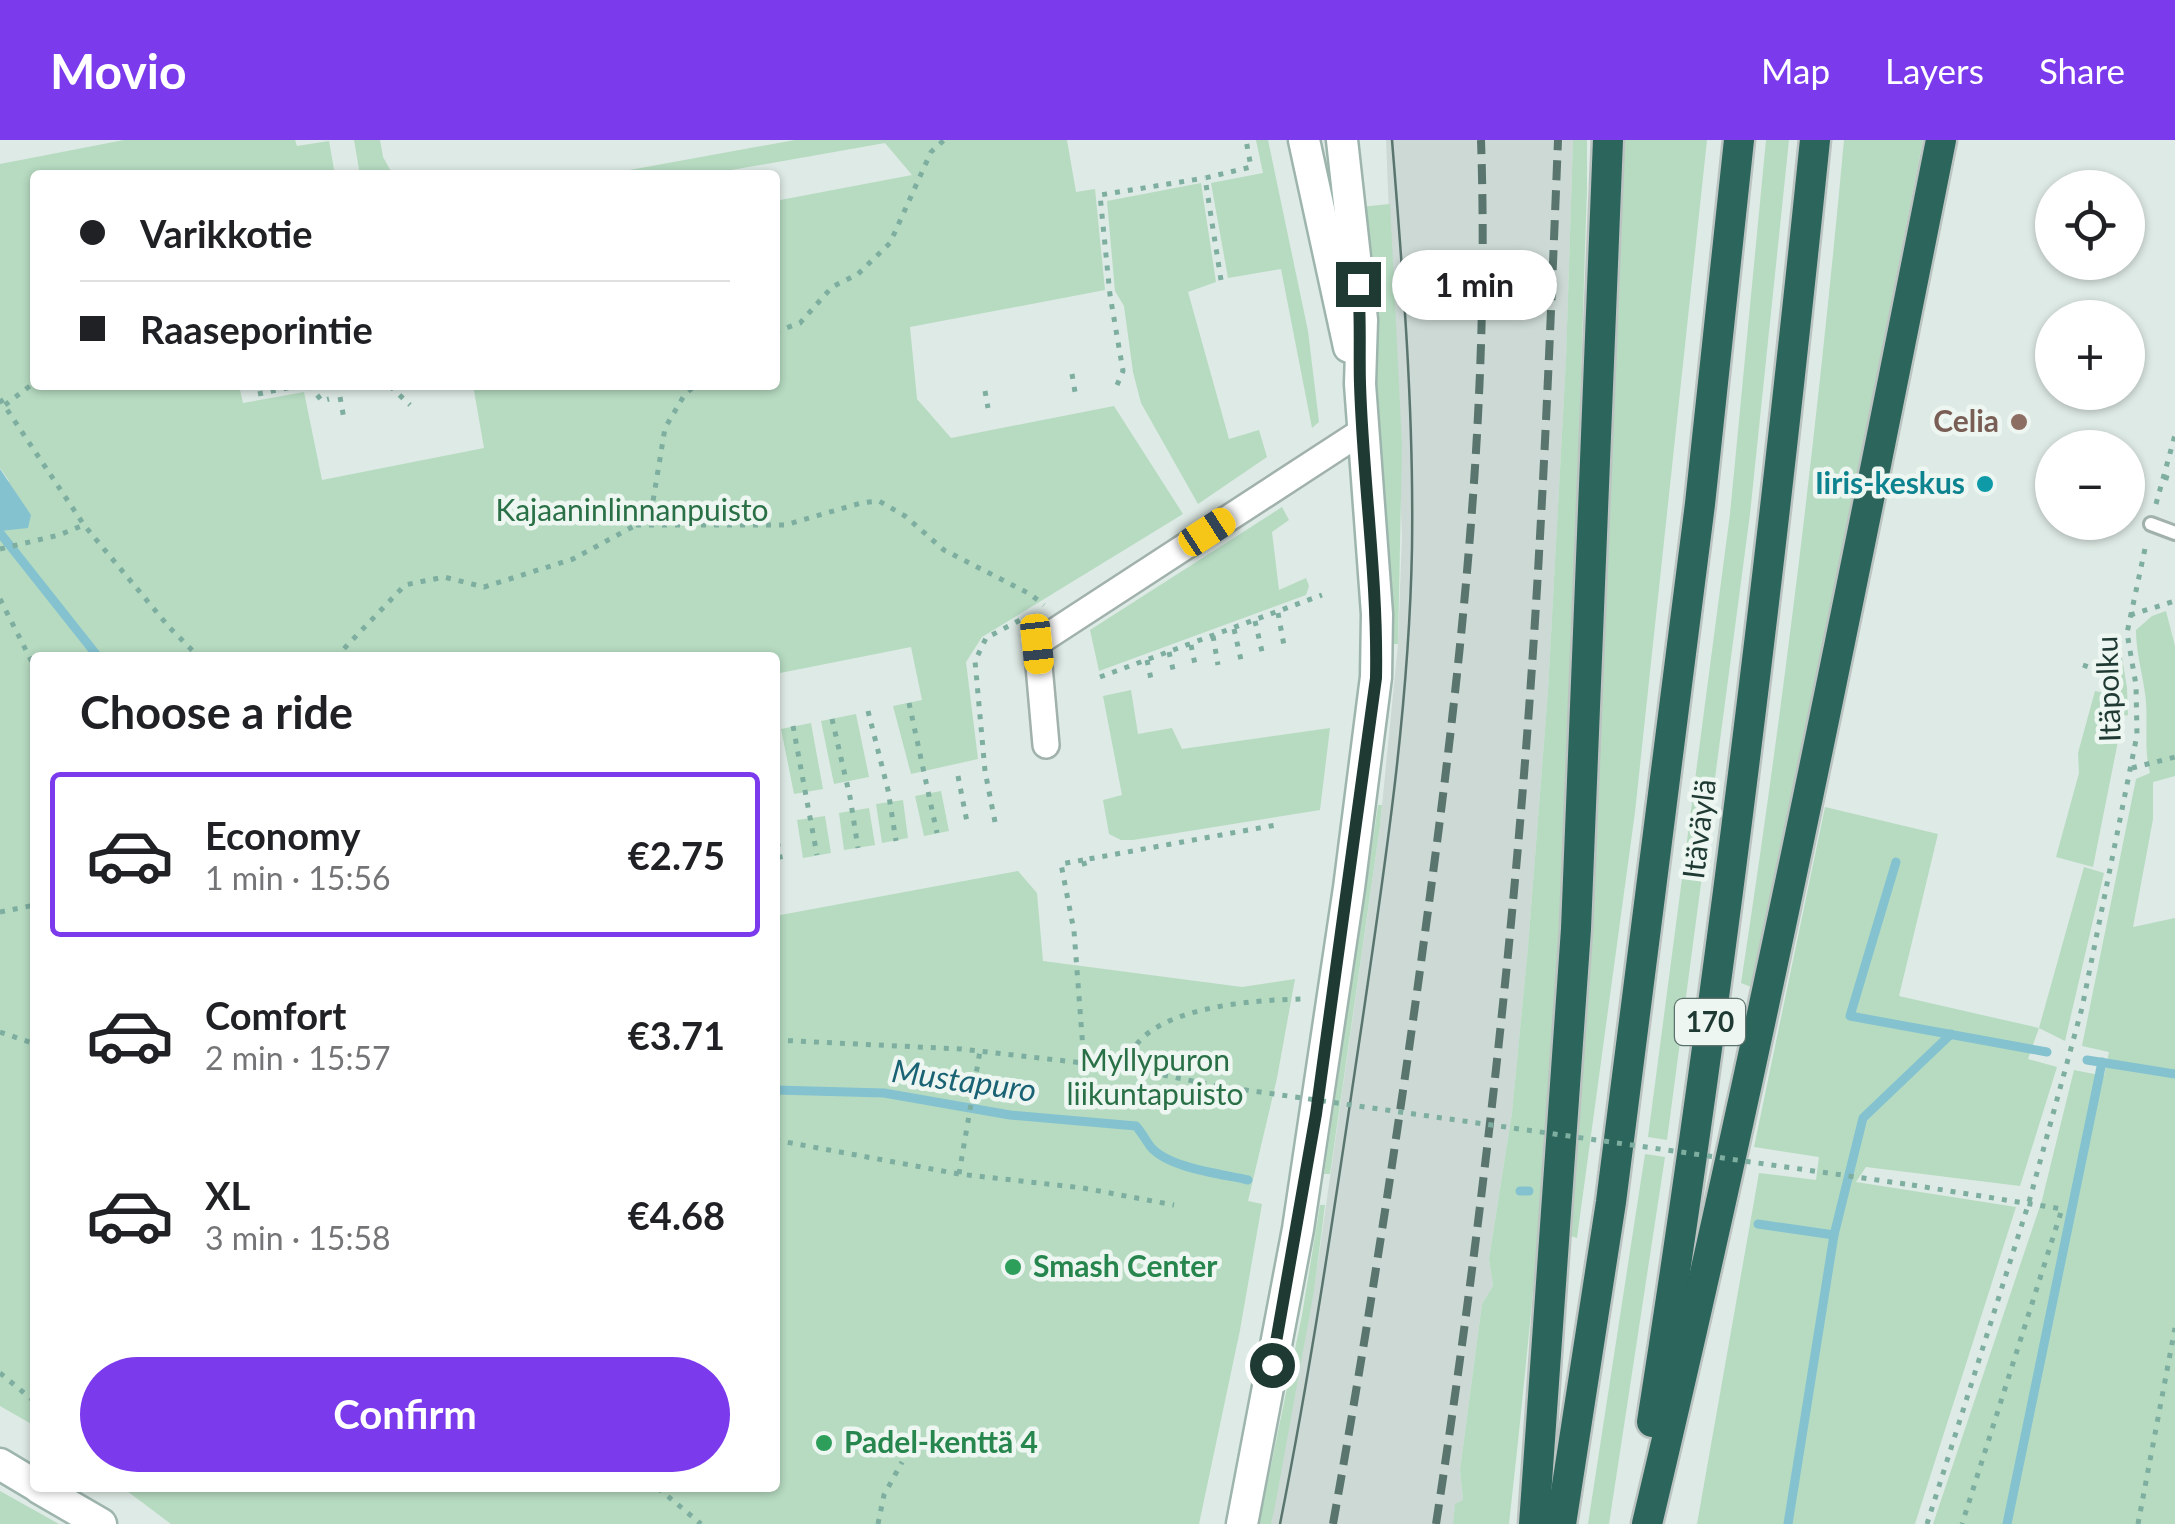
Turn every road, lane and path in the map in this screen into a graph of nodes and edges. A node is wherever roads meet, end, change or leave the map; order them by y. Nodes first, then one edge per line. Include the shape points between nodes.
1 (944, 140) edge
2 (1246, 140) edge
3 (1304, 140) edge
4 (1342, 140) edge
5 (1608, 140) edge
6 (1739, 140) edge
7 (1815, 140) edge
8 (1941, 140) edge
9 (1205, 178) junction
10 (1221, 280) dead end
11 (780, 330) edge
12 (1072, 374) dead end
13 (1360, 384) junction
14 (30, 385) edge
15 (1117, 385) dead end
16 (279, 390) edge
17 (310, 390) edge
18 (394, 390) edge
19 (690, 390) edge
20 (985, 391) dead end
21 (1075, 392) dead end
22 (258, 394) dead end
23 (340, 397) dead end
24 (329, 400) dead end
25 (2, 402) edge
26 (410, 405) dead end
27 (988, 408) dead end
28 (344, 418) dead end
29 (1364, 430) junction
30 (2175, 434) edge
31 (2164, 477) junction
32 (2175, 480) edge
33 (2151, 524) junction
34 (84, 525) junction
35 (636, 525) junction
36 (2175, 533) edge
37 (0, 549) edge
38 (1322, 594) dead end
39 (0, 599) edge
40 (2175, 602) edge
41 (1278, 613) junction
42 (2130, 615) junction
43 (1255, 622) junction
44 (1066, 624) junction
45 (1234, 629) junction
46 (1214, 636) junction
47 (1190, 644) junction
48 (1285, 651) dead end
49 (194, 652) edge
50 (341, 652) edge
51 (1169, 652) junction
52 (1263, 656) dead end
53 (30, 658) edge
54 (1147, 660) junction
55 (1240, 660) dead end
56 (1218, 665) dead end
57 (2083, 665) dead end
58 (1196, 669) dead end
59 (1174, 674) dead end
60 (1100, 677) dead end
61 (1152, 678) dead end
62 (2104, 694) dead end
63 (909, 703) dead end
64 (868, 712) dead end
65 (832, 718) dead end
66 (793, 726) dead end
67 (1046, 744) dead end
68 (2175, 757) edge
69 (2132, 768) junction
70 (985, 771) dead end
71 (958, 776) dead end
72 (995, 822) dead end
73 (968, 827) dead end
74 (1278, 830) dead end
75 (937, 833) dead end
76 (896, 840) dead end
77 (858, 848) dead end
78 (817, 855) dead end
79 (780, 856) edge
80 (781, 862) dead end
81 (30, 906) edge
82 (0, 912) edge
83 (1301, 999) dead end
84 (0, 1032) edge
85 (780, 1040) edge
86 (30, 1042) edge
87 (980, 1052) junction
88 (1084, 1063) junction
89 (1127, 1068) junction
90 (780, 1141) edge
91 (959, 1174) junction
92 (2029, 1202) junction
93 (1174, 1205) dead end
94 (2175, 1328) edge
95 (0, 1373) edge
96 (30, 1398) edge
97 (902, 1462) dead end
98 (0, 1464) edge
99 (30, 1482) edge
100 (47, 1492) edge
101 (663, 1492) edge
102 (101, 1524) edge
103 (700, 1524) edge
104 (878, 1524) edge
105 (1242, 1524) edge
106 (1534, 1524) edge
107 (1561, 1524) edge
108 (1636, 1524) edge
109 (1647, 1524) edge
110 (1927, 1524) edge
111 (1962, 1524) edge
112 (2138, 1524) edge

1 - 11 path via 931,152 890,244 858,274 832,287 800,323
2 - 9 path via 1251,167
3 - 13 main road
4 - 13 main road via 1362,320
5 - 106 highway via 1576,929
6 - 107 highway, Itäväylä / 170 via 1634,1028
7 - 108 highway, Itäväylä / 170 via 1774,538 1687,1196
8 - 109 highway via 1720,1218
9 - 10 path
9 - 15 path via 1100,195 1123,370
12 - 21 path
13 - 29 main road
14 - 25 path
16 - 22 path
17 - 24 path
18 - 26 path
19 - 35 path via 665,428 653,501
20 - 27 path
23 - 28 path
25 - 34 path
29 - 44 street
29 - 105 main road via 1377,614 1370,735 1298,1229
30 - 31 path, Itäpolku
31 - 32 path
31 - 33 path, Itäpolku
33 - 36 lane
33 - 42 path, Itäpolku
34 - 37 path
34 - 49 path
35 - 44 path via 785,525 880,501 944,550 1030,594
35 - 50 path via 573,559 484,587 444,577 405,584
38 - 41 path
39 - 53 path
40 - 42 path
41 - 43 path
41 - 48 path
42 - 69 path, Itäpolku via 2137,735
43 - 45 path
43 - 52 path
44 - 67 street via 1037,644
45 - 46 path
45 - 55 path
46 - 47 path
46 - 56 path
47 - 51 path
47 - 58 path
51 - 54 path
51 - 59 path
54 - 60 path
54 - 61 path
57 - 62 path via 2109,674
63 - 75 path
64 - 76 path
65 - 77 path
66 - 78 path
68 - 69 path
69 - 92 path, Itäpolku via 2082,1008
70 - 72 path
71 - 73 path
74 - 88 path via 1276,825 1062,864
79 - 80 path
81 - 82 path
83 - 89 path via 1258,1000 1174,1020 1133,1046
84 - 86 path
85 - 87 path
87 - 88 path
87 - 91 path
88 - 89 path
89 - 92 path, bridge
90 - 91 path
91 - 93 path
92 - 110 path, Itäpolku
92 - 111 path via 2062,1209
94 - 112 path
95 - 96 path
97 - 104 path
98 - 99 main road
100 - 102 main road
101 - 103 path

